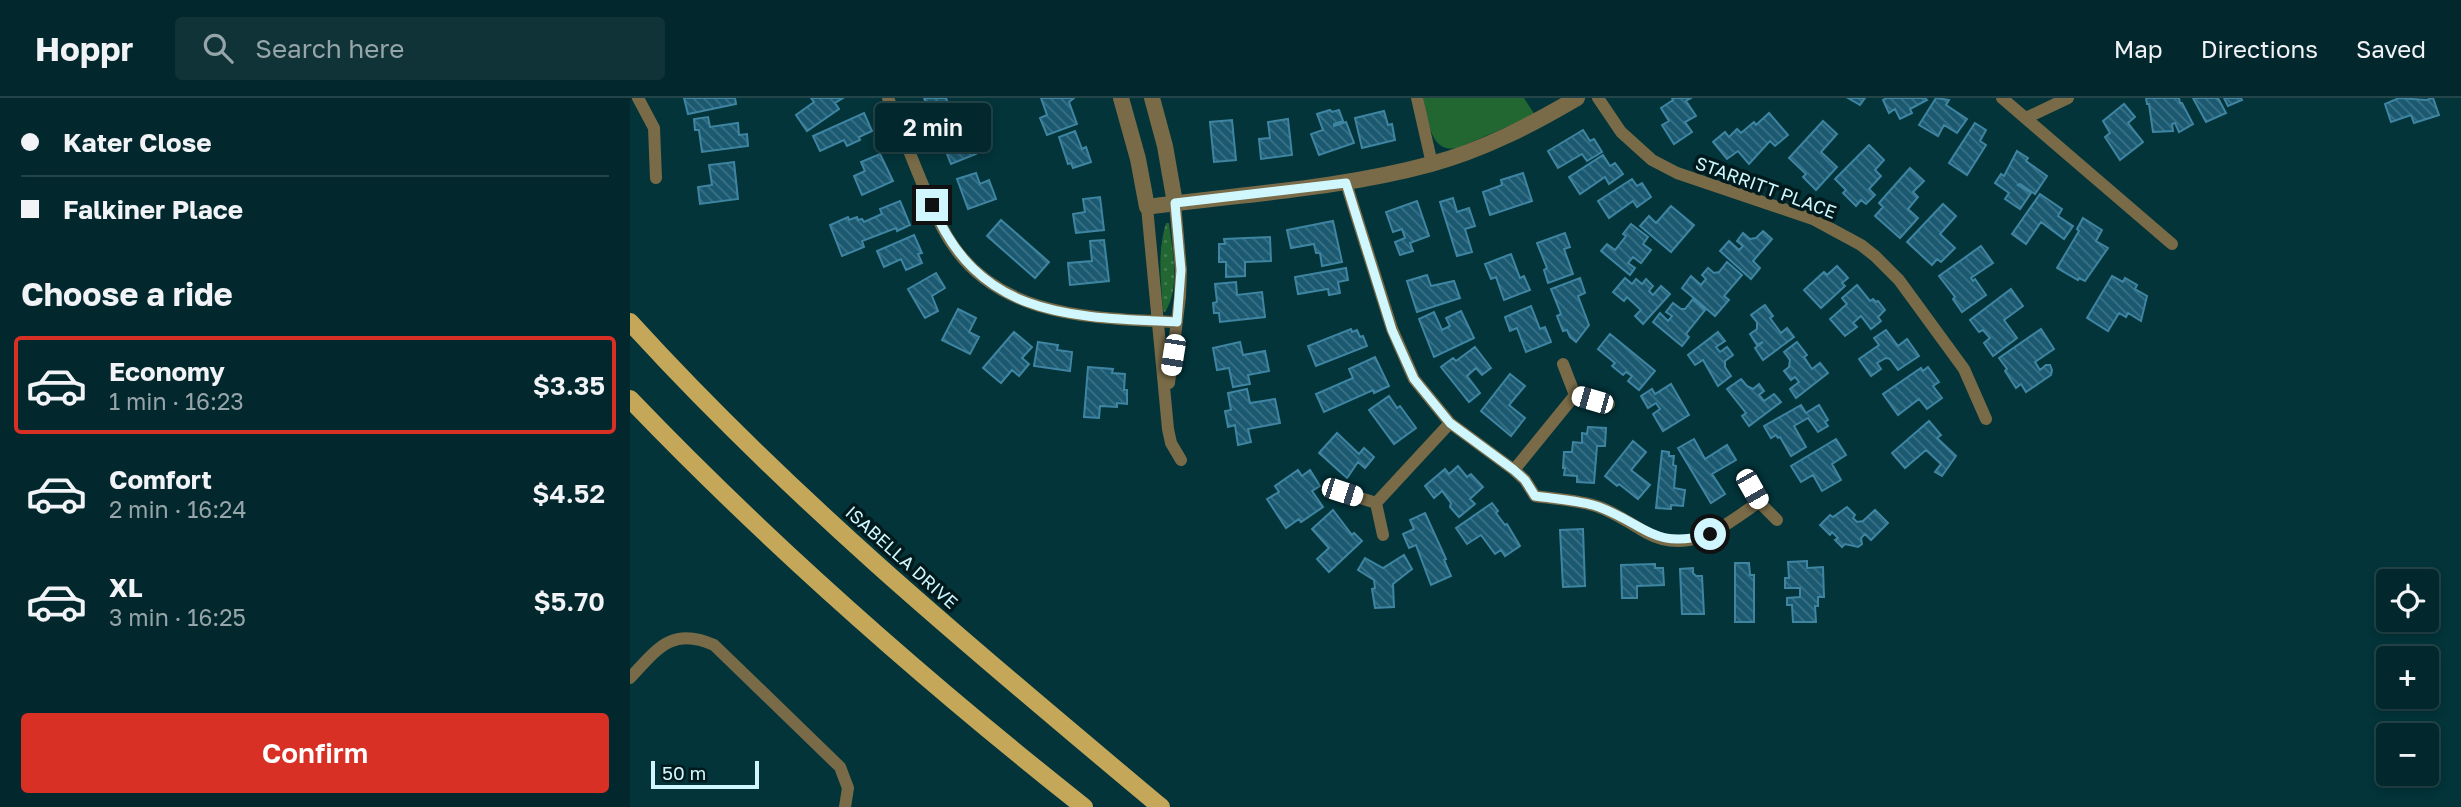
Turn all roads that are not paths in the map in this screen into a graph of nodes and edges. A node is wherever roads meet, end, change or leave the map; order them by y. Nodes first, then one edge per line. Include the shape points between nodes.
1 (638, 98) edge
2 (888, 98) edge
3 (1121, 98) edge
4 (1153, 98) edge
5 (1417, 98) edge
6 (1577, 98) edge
7 (1598, 98) edge
8 (2003, 98) edge
9 (2068, 98) edge
10 (2026, 118) junction
11 (1432, 164) junction
12 (656, 178) dead end
13 (1346, 183) junction
14 (1175, 203) junction
15 (1147, 207) junction
16 (2172, 244) dead end
17 (1158, 321) junction
18 (630, 322) edge
19 (1177, 322) junction
20 (1563, 364) dead end
21 (1575, 395) junction
22 (630, 399) edge
23 (1166, 401) junction
24 (1609, 404) dead end
25 (1986, 419) dead end
26 (1450, 423) junction
27 (1181, 460) dead end
28 (1514, 470) junction
29 (1745, 475) dead end
30 (1342, 492) dead end
31 (1759, 502) junction
32 (1376, 503) junction
33 (1777, 520) dead end
34 (1382, 535) dead end
35 (630, 678) edge
36 (845, 807) edge
37 (1084, 807) edge
38 (1161, 807) edge

1 - 12 street via 654,128
2 - 17 street via 942,227 976,272 1014,298 1044,309
3 - 15 street
4 - 14 street
5 - 11 street
6 - 11 street via 1489,144
7 - 25 street, STARRITT PLACE via 1621,132 1652,160 1677,173 1813,219 1875,256 1899,280 1964,369
8 - 10 street
9 - 10 street
10 - 16 street
11 - 13 street
13 - 14 street
13 - 26 street via 1405,363
14 - 15 street
14 - 19 street via 1181,270
15 - 17 street
17 - 19 street
17 - 23 street
18 - 38 main road, ISABELLA DRIVE via 796,492
19 - 23 street
20 - 21 street
21 - 24 street
21 - 28 street
22 - 37 main road via 744,513 869,627
23 - 27 street via 1171,443
26 - 28 street
26 - 32 street
28 - 31 street via 1535,496 1597,506 1650,535 1669,540 1710,534
29 - 31 street
30 - 32 street
31 - 33 street
32 - 34 street
35 - 36 street via 671,640 697,637 714,645 840,767 848,788

